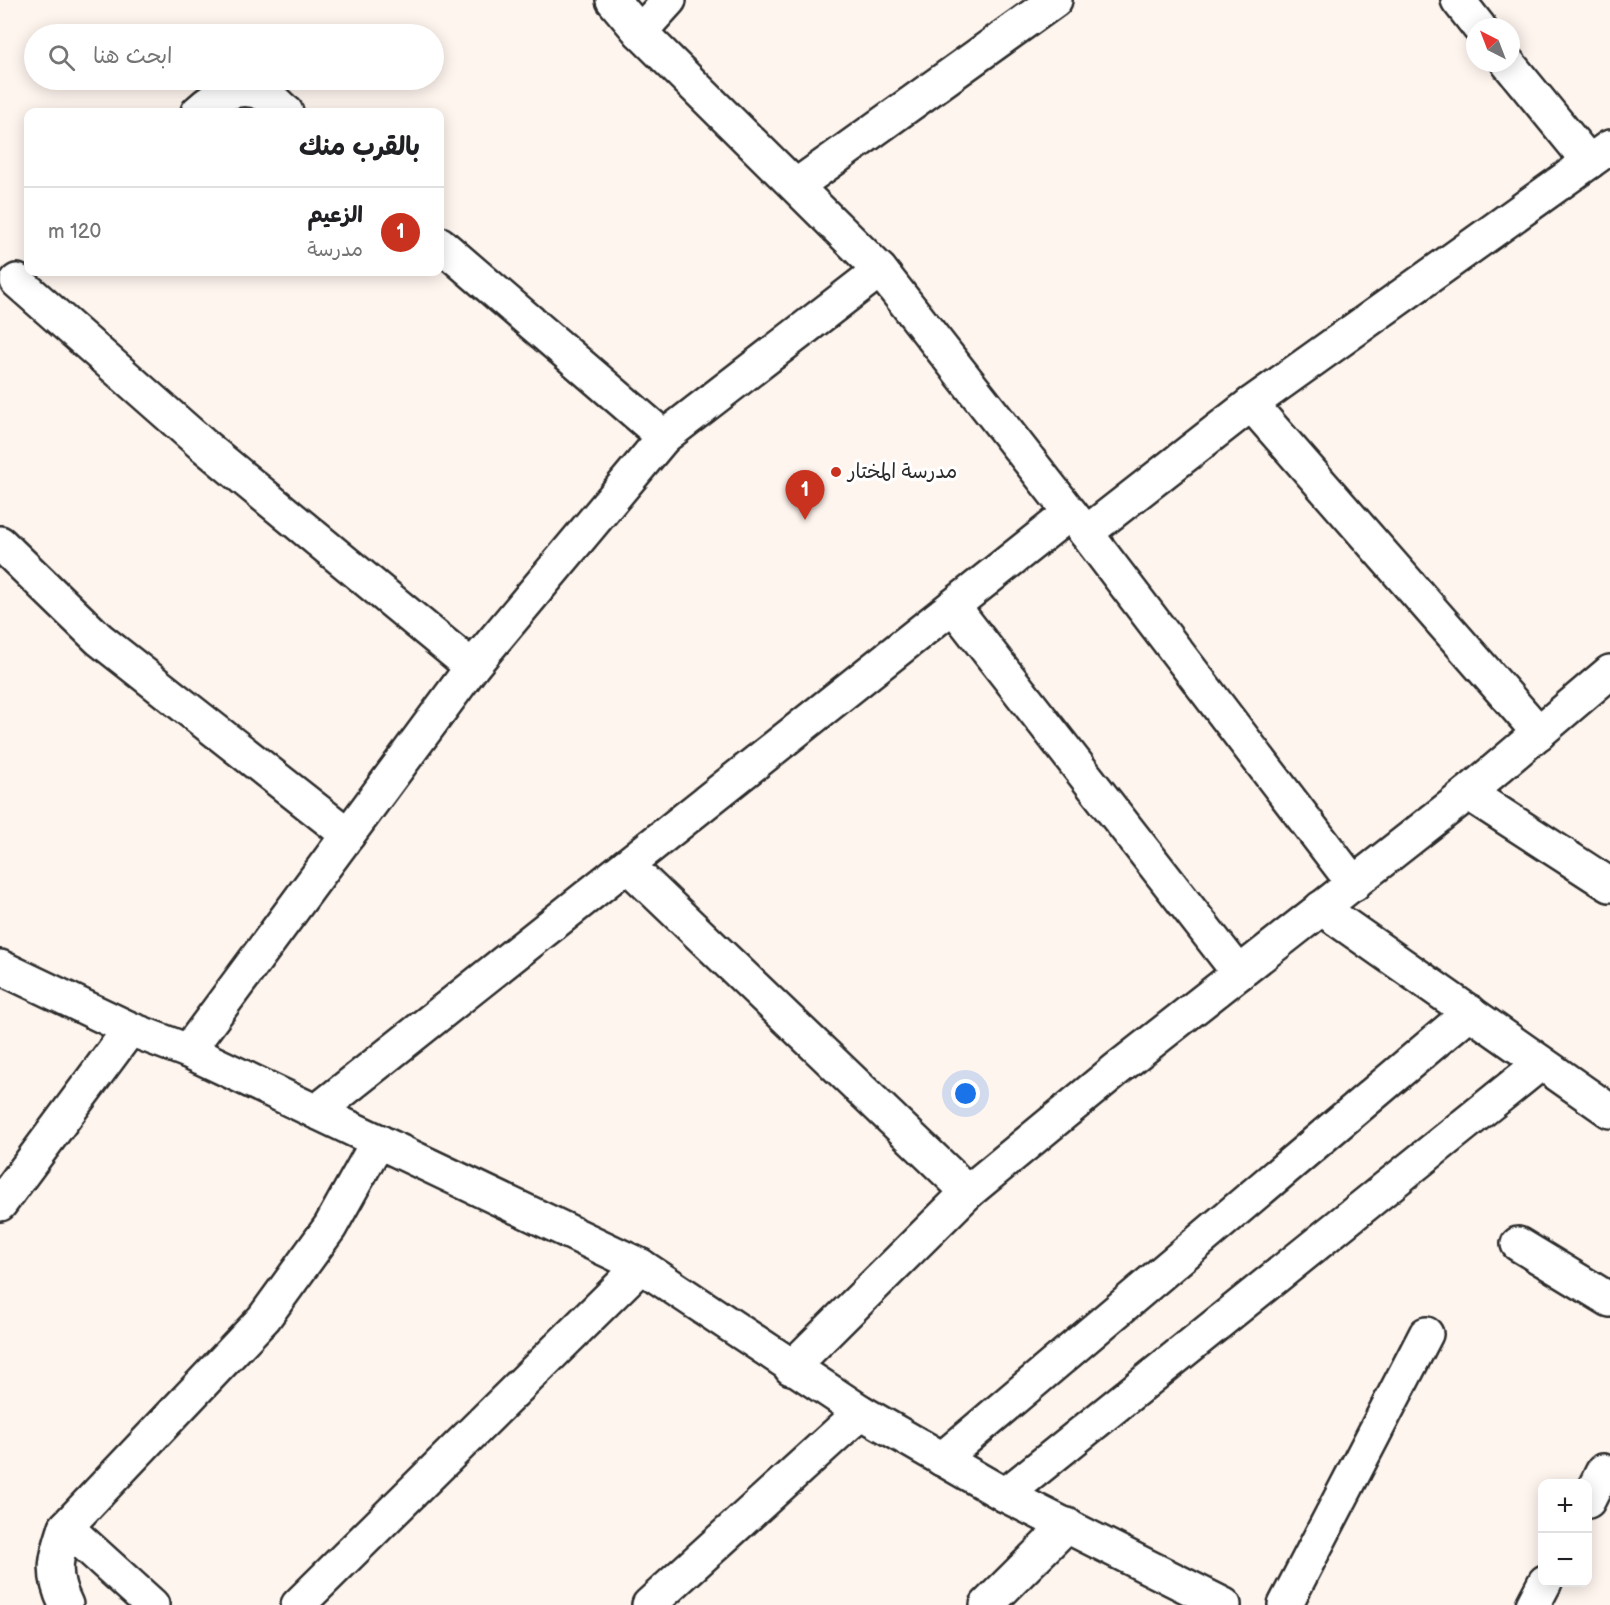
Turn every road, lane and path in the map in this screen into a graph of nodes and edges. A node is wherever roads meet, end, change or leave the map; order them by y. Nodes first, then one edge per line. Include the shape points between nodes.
1 (614, 0) edge
2 (669, 0) edge
3 (1055, 0) edge
4 (1458, 0) edge
5 (1472, 18) edge
6 (640, 32) junction
7 (1517, 72) edge
8 (236, 90) edge
9 (249, 90) edge
10 (203, 108) edge
11 (281, 108) edge
12 (1599, 155) edge
13 (796, 186) junction
14 (444, 247) edge
15 (880, 270) junction
16 (15, 283) edge
17 (1251, 404) junction
18 (664, 437) junction
19 (1078, 523) junction
20 (0, 543) edge
21 (953, 606) junction
22 (472, 667) junction
23 (1610, 672) edge
24 (1539, 733) junction
25 (1468, 793) junction
26 (348, 835) junction
27 (627, 865) junction
28 (1354, 884) junction
29 (1610, 885) edge
30 (1321, 908) junction
31 (0, 967) edge
32 (1239, 973) junction
33 (1470, 1012) junction
34 (130, 1029) junction
35 (189, 1051) junction
36 (1541, 1063) junction
37 (1610, 1111) edge
38 (316, 1112) junction
39 (378, 1141) junction
40 (968, 1192) junction
41 (0, 1204) edge
42 (1518, 1244) dead end
43 (641, 1266) junction
44 (1610, 1300) edge
45 (1426, 1334) dead end
46 (791, 1368) junction
47 (861, 1412) junction
48 (942, 1459) junction
49 (1603, 1471) dead end
50 (1592, 1492) edge
51 (1005, 1495) junction
52 (1067, 1525) junction
53 (66, 1527) junction
54 (1542, 1587) edge
55 (66, 1605) edge
56 (152, 1605) edge
57 (298, 1605) edge
58 (649, 1605) edge
59 (987, 1605) edge
60 (1224, 1605) edge
61 (1285, 1605) edge
62 (1533, 1605) edge

1 - 6 street
2 - 6 street
3 - 13 street
4 - 5 street
6 - 13 street
7 - 12 street
8 - 10 street
9 - 11 street via 264,94
12 - 17 street
13 - 15 street
14 - 18 street
15 - 18 street
15 - 19 street
16 - 22 street via 203,446
17 - 19 street
17 - 24 street
18 - 22 street
19 - 21 street
19 - 28 street
20 - 26 street via 99,639
21 - 27 street
21 - 32 street
22 - 26 street
23 - 24 street
24 - 25 street
25 - 28 street
25 - 29 street
26 - 35 street
27 - 38 street
27 - 40 street
28 - 30 street
30 - 32 street
30 - 33 street
31 - 34 street
32 - 40 street
33 - 36 street
33 - 48 street
34 - 35 street
34 - 41 street
35 - 38 street
36 - 37 street
36 - 51 street
38 - 39 street
39 - 43 street
39 - 53 street via 330,1227 264,1318
40 - 46 street
42 - 44 street
43 - 46 street
43 - 57 street
45 - 61 street
46 - 47 street
47 - 48 street
47 - 58 street
48 - 51 street
49 - 50 street
51 - 52 street
52 - 59 street
52 - 60 street
53 - 55 street via 55,1560 58,1588
53 - 56 street
54 - 62 street

